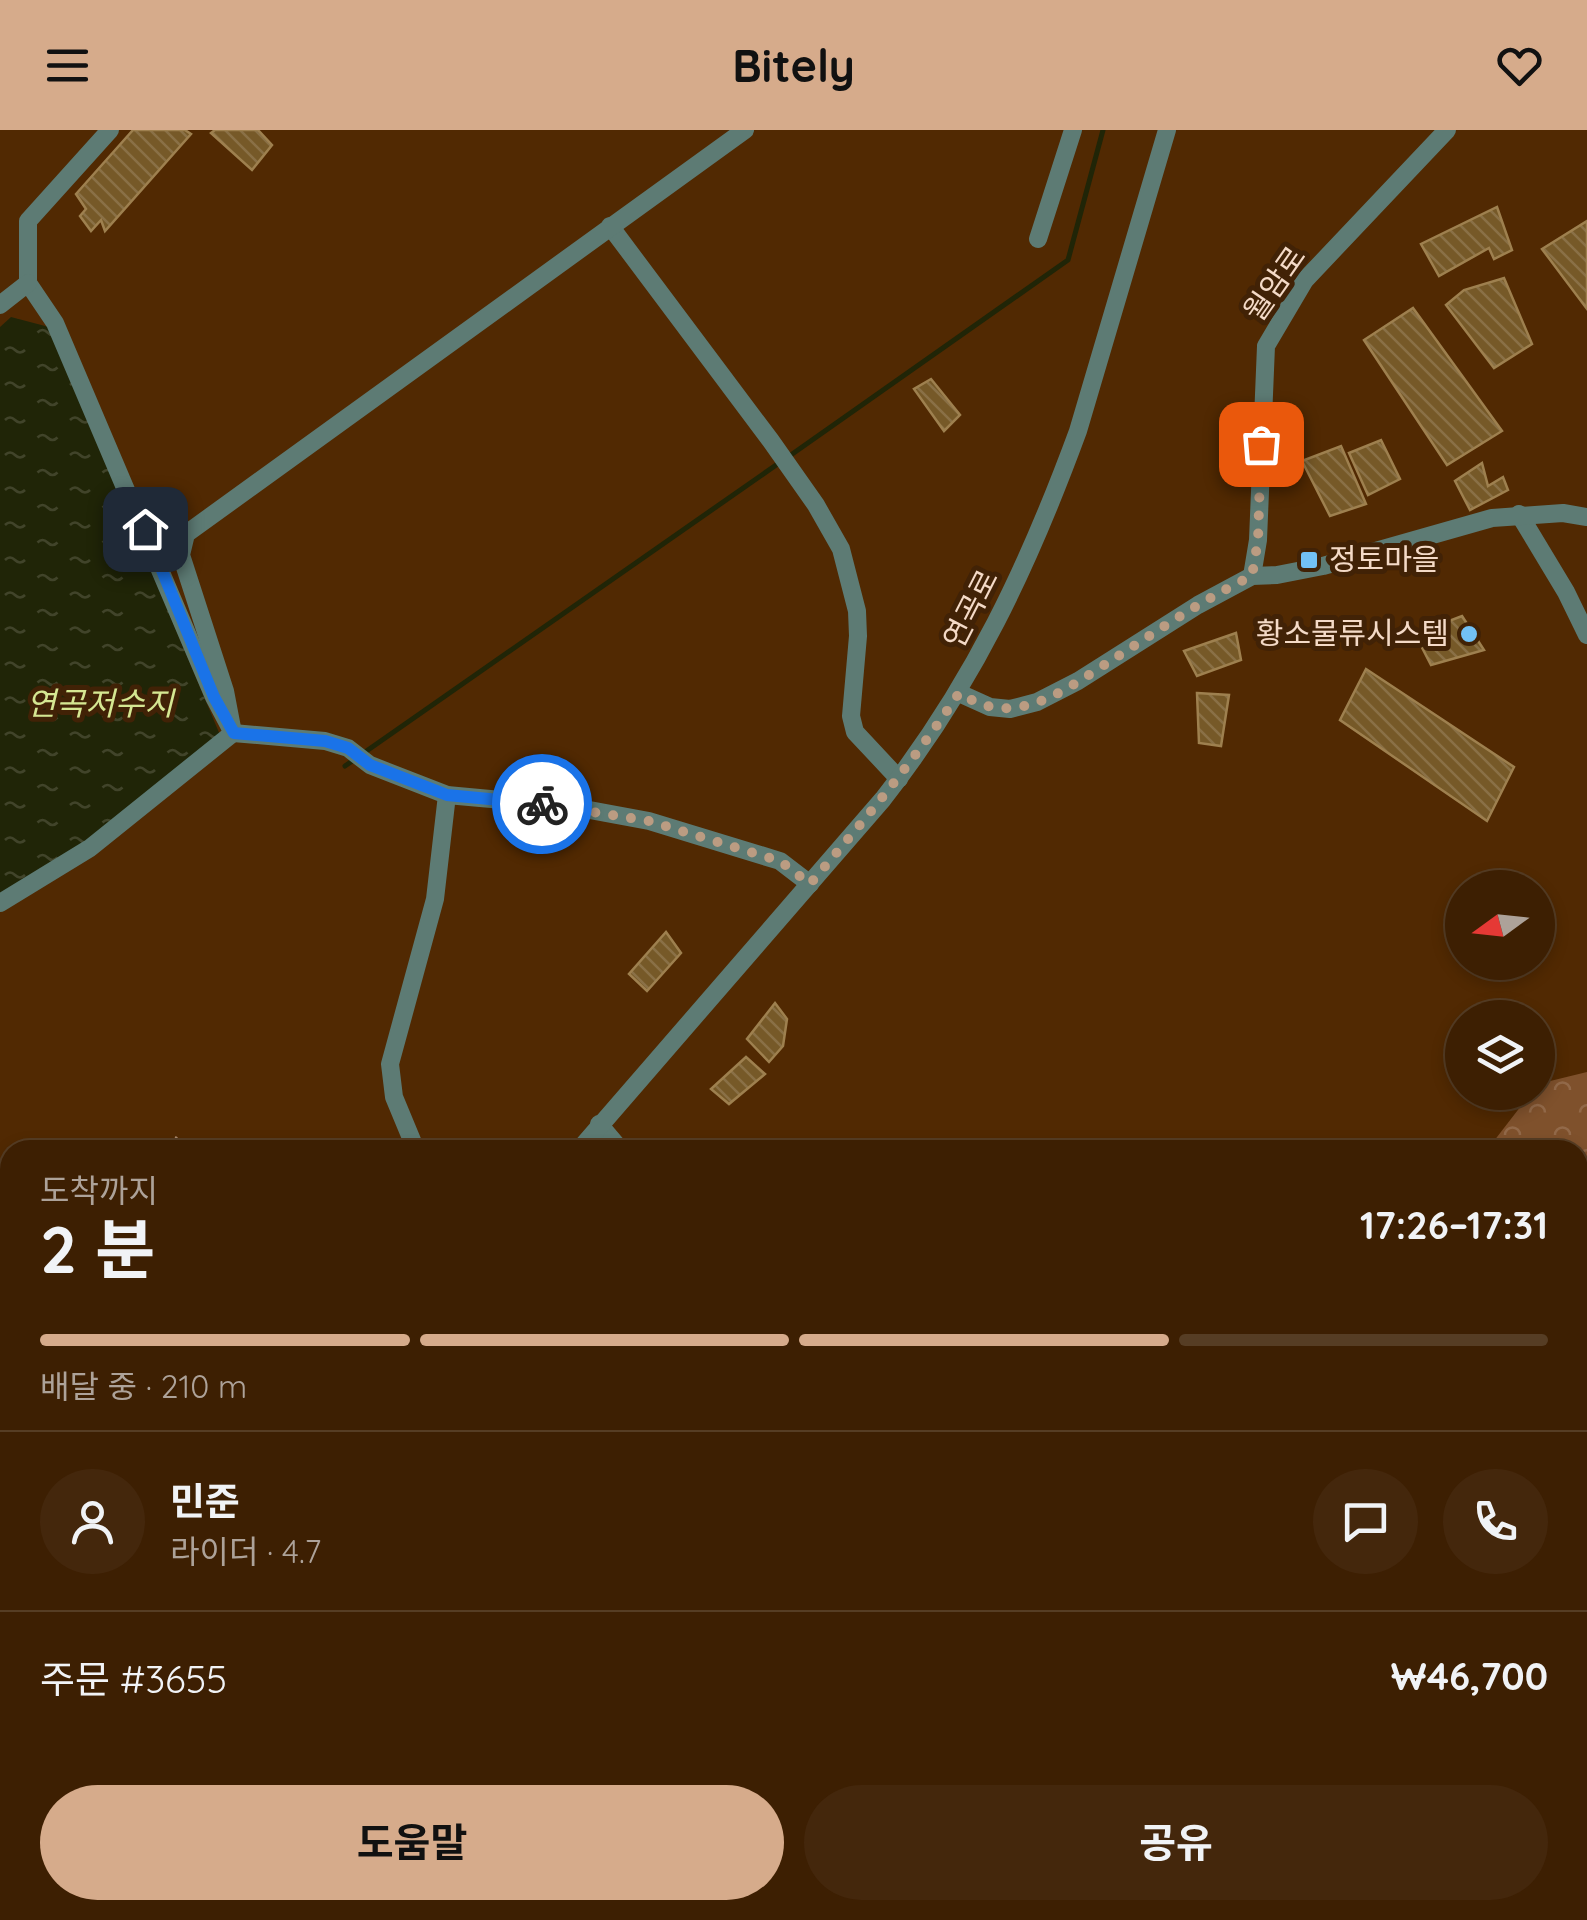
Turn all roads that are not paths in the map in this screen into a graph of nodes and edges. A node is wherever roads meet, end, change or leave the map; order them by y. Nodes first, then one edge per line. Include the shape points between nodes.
1 (110, 130) edge
2 (744, 130) edge
3 (1073, 130) edge
4 (1168, 130) edge
5 (1446, 130) edge
6 (610, 226) junction
7 (1038, 239) dead end
8 (28, 284) junction
9 (0, 304) edge
10 (1519, 514) junction
11 (1587, 517) edge
12 (1252, 576) junction
13 (1587, 634) edge
14 (959, 693) junction
15 (234, 733) junction
16 (899, 779) junction
17 (447, 795) junction
18 (810, 884) junction
19 (0, 903) edge
20 (599, 1124) junction
21 (412, 1140) edge
22 (587, 1140) edge
23 (613, 1140) edge

1 - 8 street via 28,221
2 - 6 street
3 - 7 street
4 - 14 street, 연곡로 via 1073,445 1035,544
5 - 12 street, 월암로 via 1305,280 1266,346
6 - 15 street via 186,534 181,555
6 - 16 street via 772,441 842,549 857,611 851,716 855,732
8 - 9 street
8 - 15 street via 56,323
10 - 11 street
10 - 12 street via 1297,572
10 - 13 street
12 - 14 street via 1038,702 990,707
14 - 16 street, 연곡로
15 - 17 street via 325,741
15 - 19 street via 90,848
16 - 18 street, 연곡로
17 - 18 street via 649,821 780,861
17 - 21 street via 435,898 390,1064 394,1097
18 - 20 street, 연곡로
20 - 22 street, 연곡로
20 - 23 street

